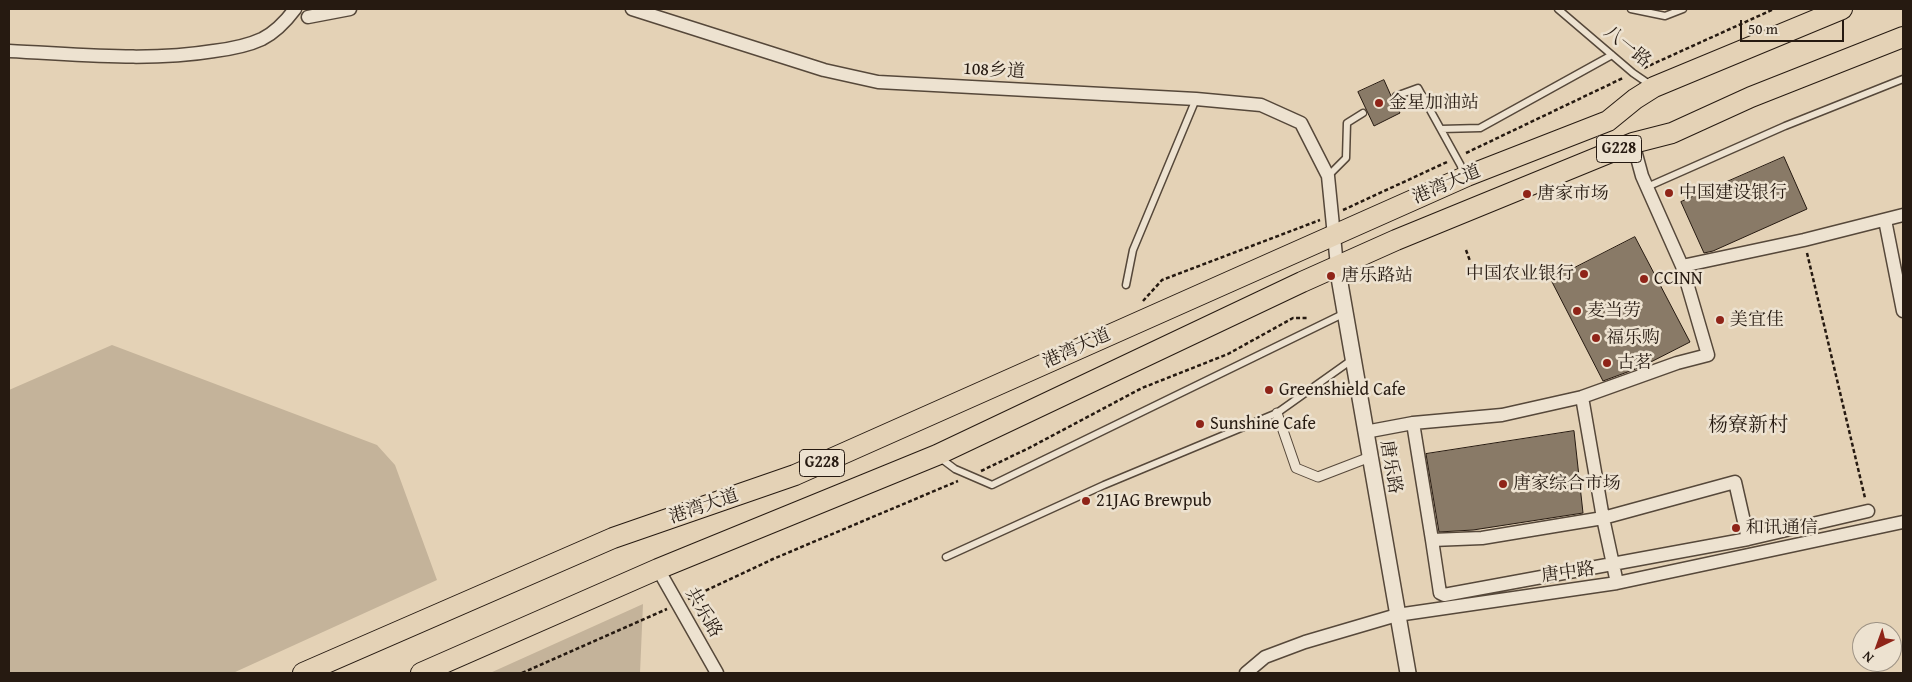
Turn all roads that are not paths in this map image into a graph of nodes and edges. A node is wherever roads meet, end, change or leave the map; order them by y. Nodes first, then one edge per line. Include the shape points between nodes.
1 (295, 9) edge
2 (350, 9) edge
3 (632, 9) edge
4 (1558, 9) edge
5 (1631, 9) edge
6 (1683, 9) edge
7 (1842, 9) edge
8 (308, 17) dead end
9 (1903, 37) edge
10 (9, 51) edge
11 (1612, 55) junction
12 (1903, 79) edge
13 (1654, 87) junction
14 (1396, 96) dead end
15 (1196, 99) junction
16 (1363, 113) dead end
17 (1441, 129) junction
18 (1633, 143) junction
19 (1328, 176) junction
20 (1467, 176) junction
21 (1648, 187) junction
22 (1903, 215) edge
23 (1885, 220) junction
24 (1333, 225) junction
25 (1337, 266) junction
26 (1682, 266) junction
27 (1126, 285) dead end
28 (1903, 310) edge
29 (1345, 313) junction
30 (1353, 359) junction
31 (1582, 397) junction
32 (1277, 413) junction
33 (1413, 423) junction
34 (1365, 432) junction
35 (936, 455) junction
36 (1370, 457) junction
37 (1868, 511) road end
38 (1603, 518) junction
39 (1903, 522) edge
40 (1748, 539) junction
41 (1432, 540) junction
42 (946, 557) dead end
43 (1613, 565) junction
44 (658, 569) junction
45 (1616, 583) junction
46 (1397, 615) junction
47 (303, 673) edge
48 (421, 673) edge
49 (717, 673) edge
50 (1246, 673) edge
51 (1408, 673) edge

1 - 10 street via 282,26 261,39 233,48 190,55
2 - 8 street
3 - 15 street, 108乡道 via 824,70 878,82
4 - 11 lane, 八一路
5 - 6 lane via 1665,16
7 - 13 highway, 港湾大道 / G228
9 - 18 highway, 港湾大道 / G228 via 1750,97 1672,133
11 - 13 lane, 八一路
11 - 17 lane via 1480,128
12 - 21 lane via 1785,126
13 - 20 highway, 港湾大道 / G228 via 1608,122
14 - 17 lane via 1418,88
15 - 19 street, 108乡道 via 1261,106 1301,123
15 - 27 lane via 1133,250
16 - 19 lane via 1347,123 1346,158
17 - 20 lane
18 - 21 street
18 - 25 highway, 港湾大道 / G228
19 - 24 street
20 - 24 highway, 港湾大道 / G228
21 - 26 street
22 - 23 street
23 - 26 street
23 - 28 street
24 - 25 street
24 - 47 highway, 港湾大道 / G228 via 795,474 613,538
25 - 29 street, 唐乐路
25 - 35 highway, 港湾大道 / G228
26 - 31 street via 1708,355
29 - 30 street, 唐乐路
29 - 35 lane via 992,485 955,470
30 - 32 lane
30 - 34 street, 唐乐路
31 - 33 street via 1502,415
31 - 38 street
32 - 36 street via 1296,468 1318,477
32 - 42 lane via 1104,485
33 - 34 street
33 - 41 street
34 - 36 street, 唐乐路
35 - 44 highway, 港湾大道 / G228
36 - 46 street, 唐乐路
37 - 40 street
38 - 40 street via 1735,482
38 - 41 street via 1482,538
38 - 43 street
39 - 45 street, 唐中路
40 - 43 street
41 - 43 street via 1440,593 1444,595
43 - 45 street
44 - 48 highway, 港湾大道 / G228
44 - 49 street, 共乐路
45 - 46 street, 唐中路
46 - 50 street, 唐中路 via 1304,642 1265,657
46 - 51 street, 唐乐路

